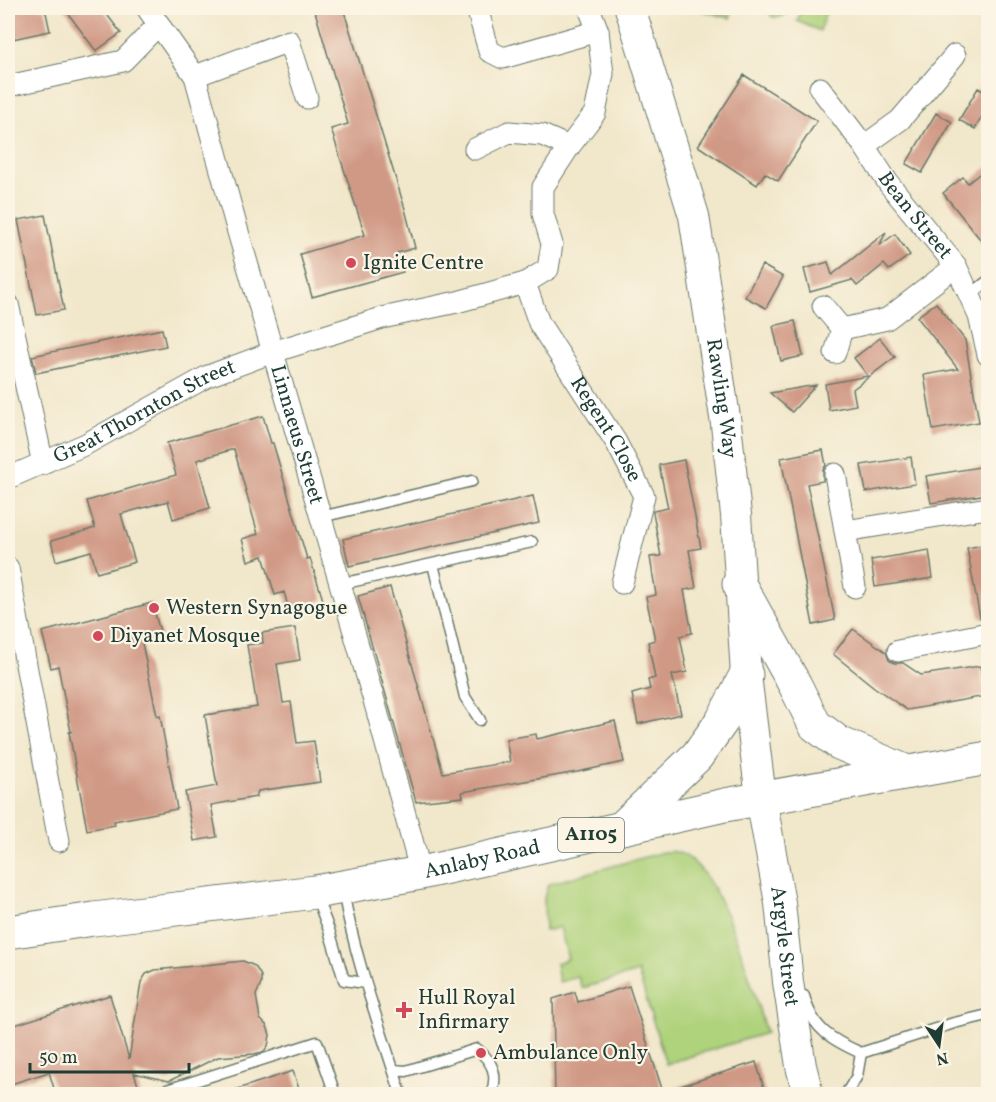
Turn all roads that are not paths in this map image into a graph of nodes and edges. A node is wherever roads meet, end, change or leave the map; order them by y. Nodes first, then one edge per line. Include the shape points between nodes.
1 (477, 8) edge
2 (589, 8) edge
3 (630, 8) edge
4 (153, 16) edge
5 (598, 31) junction
6 (955, 55) dead end
7 (195, 76) junction
8 (8, 86) edge
9 (820, 88) dead end
10 (307, 98) dead end
11 (864, 146) junction
12 (569, 147) junction
13 (475, 149) dead end
14 (956, 266) junction
15 (988, 281) edge
16 (525, 283) junction
17 (970, 295) junction
18 (8, 304) edge
19 (823, 306) dead end
20 (842, 328) junction
21 (273, 352) junction
22 (836, 353) dead end
23 (988, 355) edge
24 (44, 464) junction
25 (835, 474) dead end
26 (8, 478) edge
27 (472, 482) dead end
28 (988, 508) edge
29 (321, 517) junction
30 (844, 531) junction
31 (532, 542) dead end
32 (433, 564) junction
33 (8, 568) edge
34 (341, 584) junction
35 (622, 584) dead end
36 (739, 584) junction
37 (855, 587) dead end
38 (988, 633) edge
39 (898, 651) dead end
40 (746, 675) junction
41 (480, 720) dead end
42 (988, 758) edge
43 (907, 772) junction
44 (761, 798) junction
45 (622, 828) junction
46 (59, 841) dead end
47 (421, 873) junction
48 (328, 889) junction
49 (780, 903) junction
50 (8, 932) edge
51 (798, 972) dead end
52 (365, 983) junction
53 (801, 984) dead end
54 (988, 1009) edge
55 (988, 1015) edge
56 (954, 1023) junction
57 (861, 1053) junction
58 (394, 1070) junction
59 (168, 1090) dead end
60 (335, 1095) edge
61 (401, 1095) edge
62 (491, 1095) edge
63 (808, 1095) edge
64 (846, 1095) edge

1 - 5 street via 489,51 503,58
2 - 5 street
3 - 36 street, Rawling Way via 694,216 726,424
4 - 7 street, Linnaeus Street
4 - 8 street via 123,61
5 - 12 street via 603,74 595,113
6 - 11 street via 900,120
7 - 10 street via 289,41
7 - 21 street, Linnaeus Street
9 - 11 street, Bean Street
11 - 14 street, Bean Street via 889,184
12 - 13 street via 542,135 509,132
12 - 16 street via 543,187 543,214 552,244 548,268
14 - 17 street, Bean Street
14 - 20 street via 887,319
15 - 17 lane
16 - 21 street, Great Thornton Street via 382,318
16 - 35 street, Regent Close via 539,323 616,442 644,496
17 - 23 street, Bean Street
18 - 24 street
19 - 20 street
20 - 22 street
21 - 24 street, Great Thornton Street via 208,376
21 - 29 street, Linnaeus Street
24 - 26 street, Great Thornton Street
25 - 30 street
27 - 29 lane
28 - 30 street
29 - 34 street, Linnaeus Street
30 - 37 street
31 - 32 lane
32 - 34 lane
32 - 41 lane via 465,697
33 - 46 street
34 - 47 street, Linnaeus Street
36 - 40 street, Rawling Way
36 - 43 main road via 815,725 839,743
38 - 39 street
40 - 44 street, Rawling Way
40 - 45 main road via 722,721 697,756
42 - 43 main road, Anlaby Road / A1105
43 - 44 main road, Anlaby Road / A1105
44 - 45 main road, Anlaby Road / A1105
44 - 49 street, Argyle Street
45 - 47 main road, Anlaby Road / A1105
47 - 48 main road, Anlaby Road / A1105
48 - 50 main road, Anlaby Road / A1105
48 - 52 lane via 349,924
48 - 52 lane via 329,930 344,980
49 - 51 lane
49 - 63 street, Argyle Street
52 - 58 lane
53 - 57 lane via 807,1007 820,1029 835,1042
54 - 56 lane
55 - 56 lane
56 - 57 lane
57 - 64 lane via 857,1076
58 - 61 lane
58 - 62 lane via 406,1071 477,1049 489,1059 496,1083
59 - 60 lane via 317,1042

